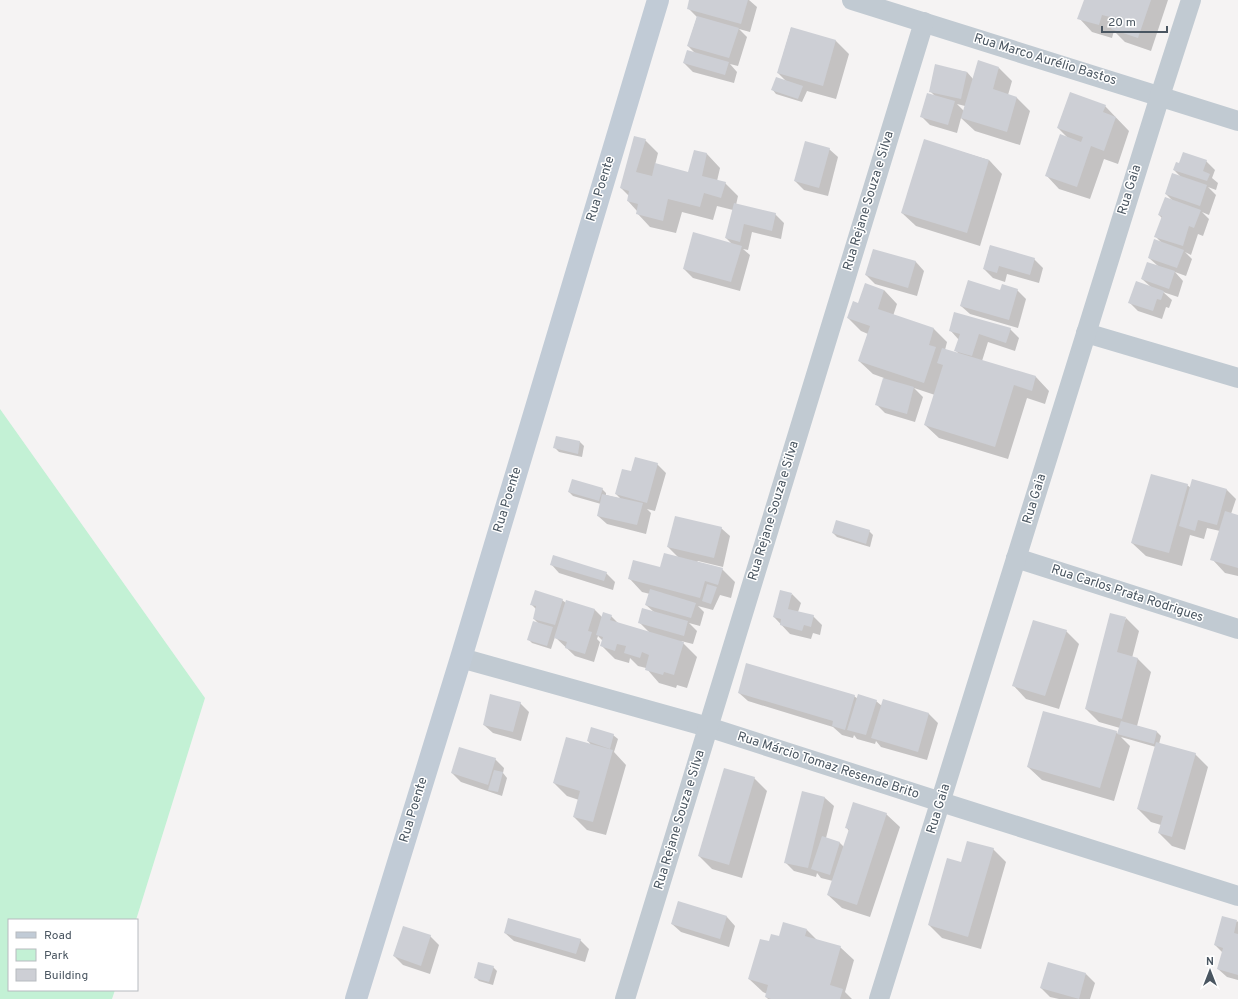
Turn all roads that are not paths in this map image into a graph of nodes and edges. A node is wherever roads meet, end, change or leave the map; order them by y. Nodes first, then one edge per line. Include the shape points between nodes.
1 (658, 0) edge
2 (852, 0) edge
3 (1191, 0) edge
4 (924, 22) junction
5 (1160, 96) junction
6 (1238, 121) edge
7 (1086, 333) junction
8 (1238, 378) edge
9 (1016, 558) junction
10 (1238, 629) edge
11 (461, 658) junction
12 (708, 727) junction
13 (941, 802) junction
14 (1238, 896) edge
15 (356, 999) edge
16 (625, 999) edge
17 (880, 999) edge

1 - 11 street, Rua Poente
2 - 4 street, Rua Marco Aurélio Bastos
3 - 5 street, Rua Gaia
4 - 5 street, Rua Marco Aurélio Bastos
4 - 12 street, Rua Rejane Souza e Silva
5 - 6 street, Rua Marco Aurélio Bastos
5 - 7 street, Rua Gaia
7 - 8 street
7 - 9 street, Rua Gaia
9 - 10 street, Rua Carlos Prata Rodrigues
9 - 13 street, Rua Gaia
11 - 12 street, Rua Márcio Tomaz Resende Brito
11 - 15 street, Rua Poente
12 - 13 street, Rua Márcio Tomaz Resende Brito
12 - 16 street, Rua Rejane Souza e Silva
13 - 14 street, Rua Márcio Tomaz Resende Brito
13 - 17 street, Rua Gaia

